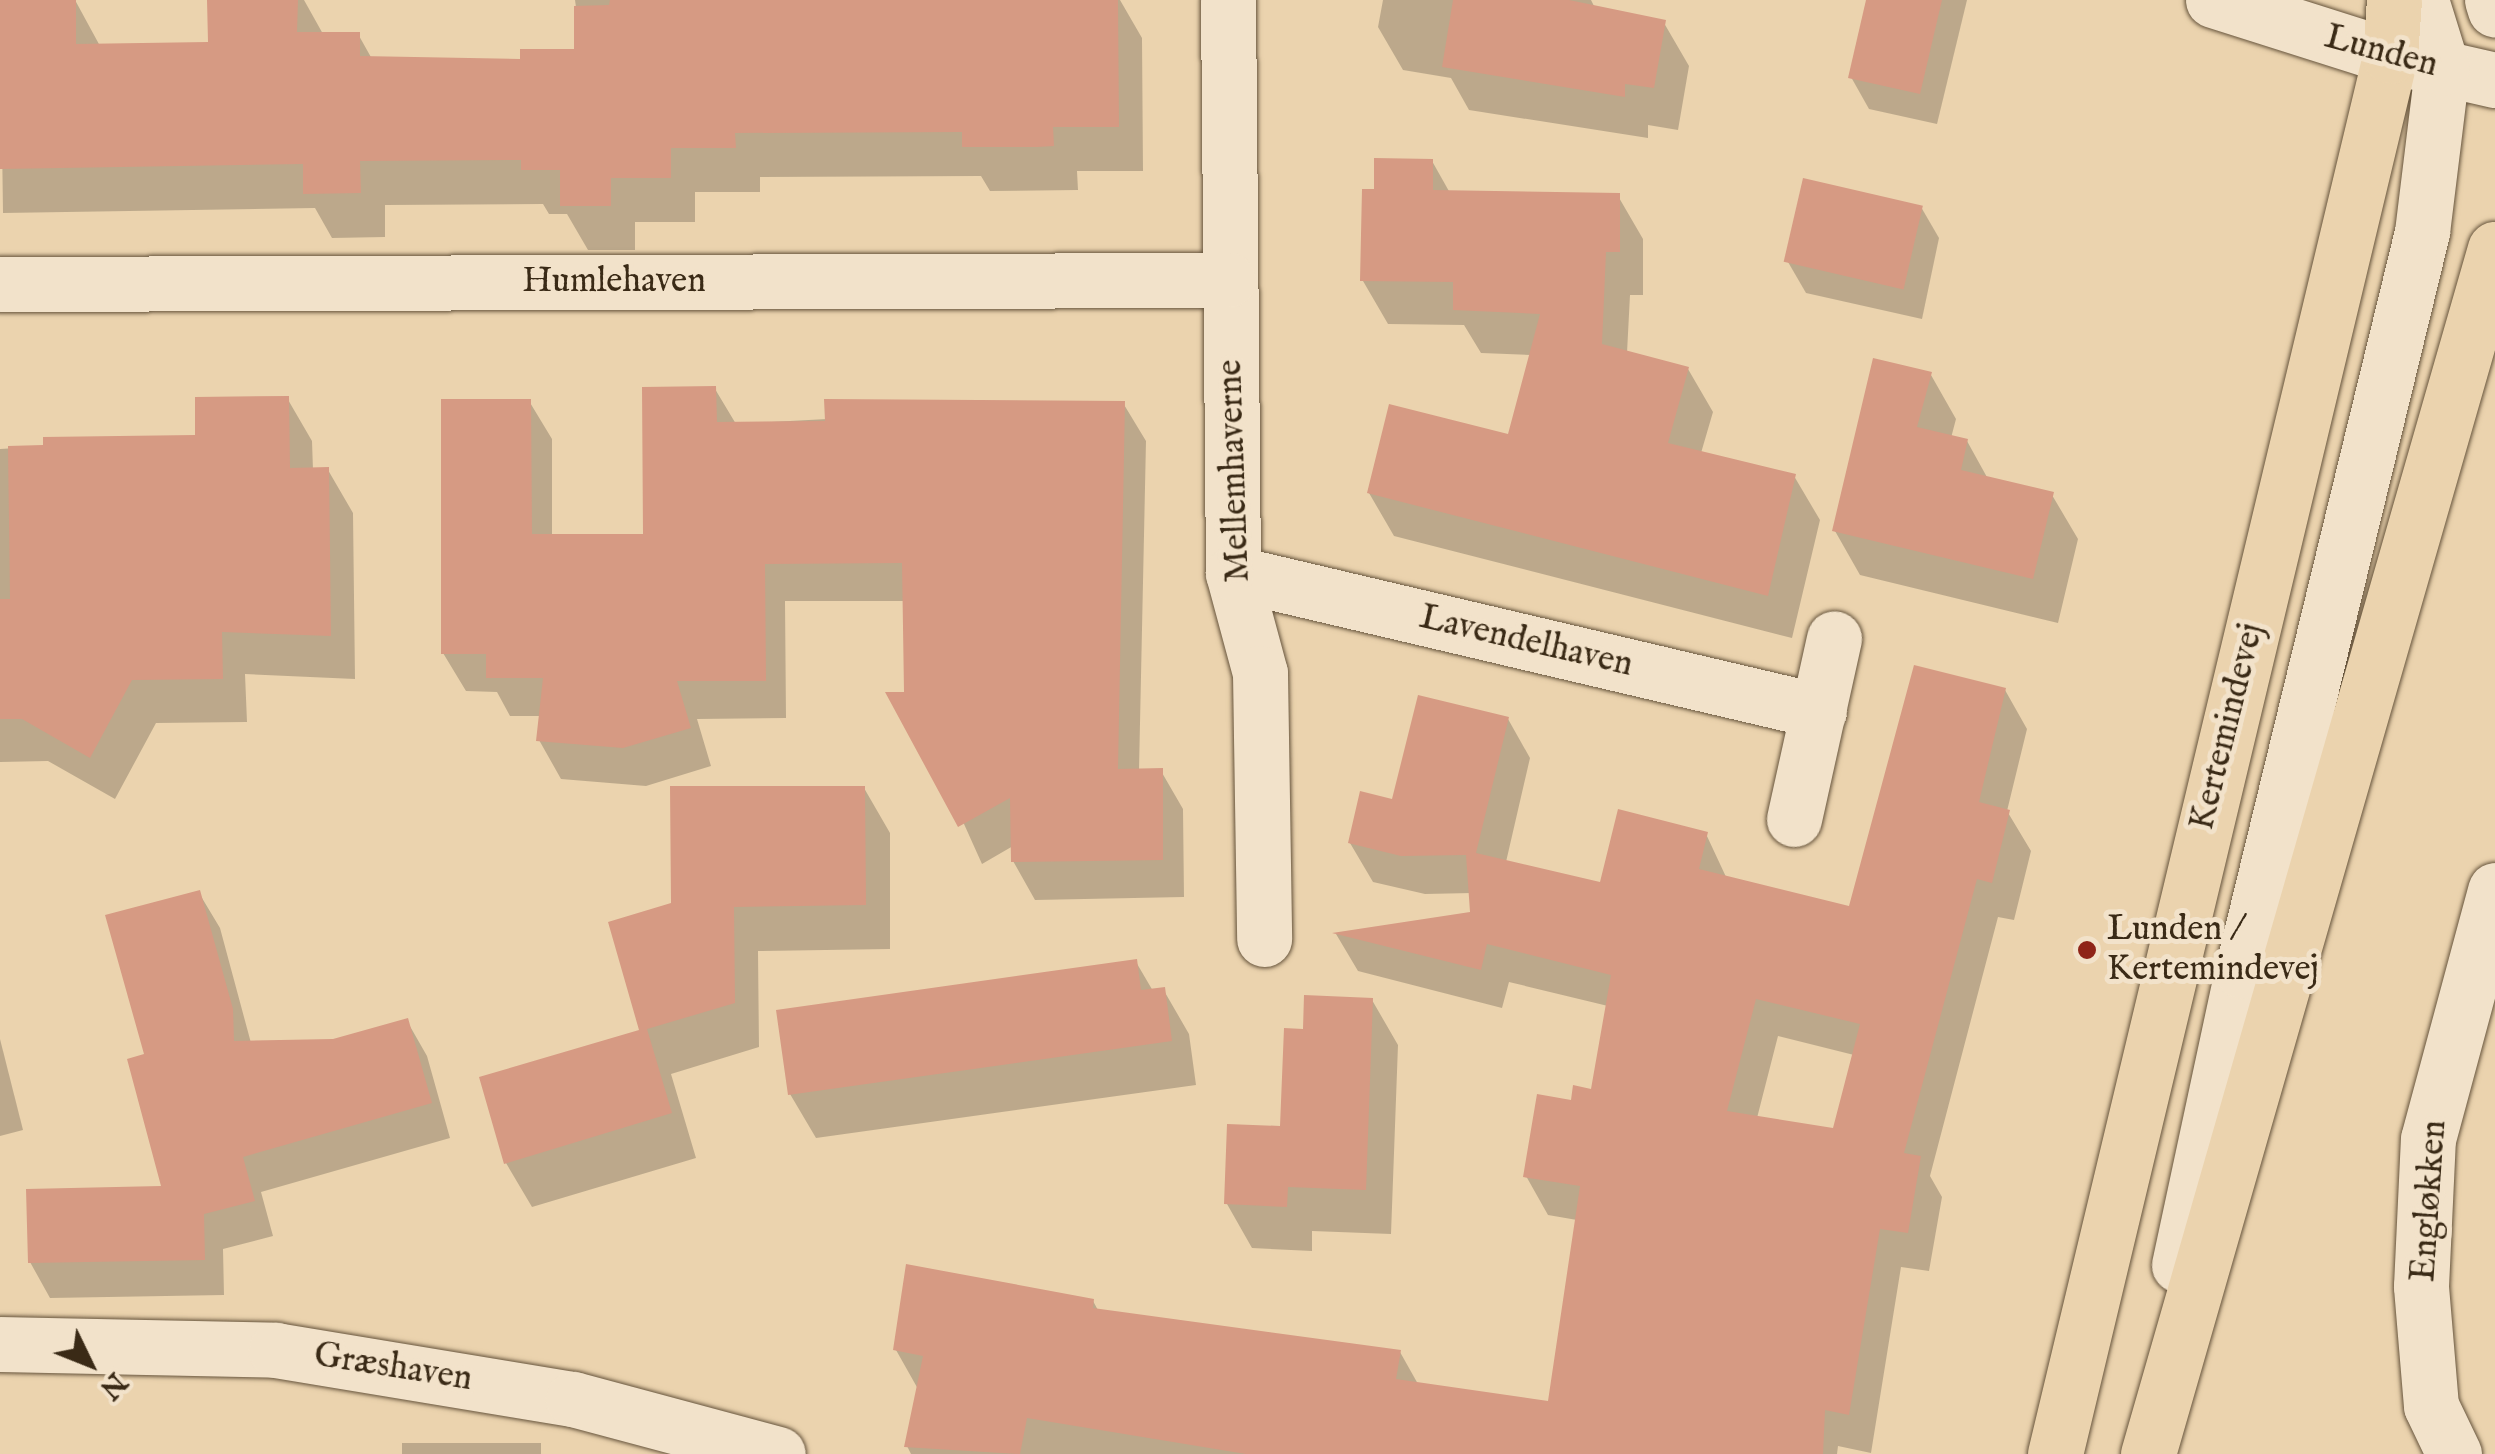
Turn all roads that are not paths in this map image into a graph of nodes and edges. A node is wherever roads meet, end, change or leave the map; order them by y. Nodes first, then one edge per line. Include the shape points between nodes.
1 (1228, 0) edge
2 (2212, 0) edge
3 (2394, 0) edge
4 (2420, 0) edge
5 (2492, 0) edge
6 (2495, 10) edge
7 (2416, 62) junction
8 (2495, 80) edge
9 (2495, 249) edge
10 (1228, 280) junction
11 (0, 284) edge
12 (1233, 573) junction
13 (1834, 638) dead end
14 (1819, 711) junction
15 (1794, 819) dead end
16 (2495, 890) edge
17 (1264, 940) dead end
18 (0, 1344) edge
19 (778, 1454) edge
20 (2055, 1454) edge
21 (2138, 1454) edge
22 (2148, 1454) edge
23 (2454, 1454) edge

1 - 10 street, Mellemhaverne
2 - 7 street, Lunden
3 - 7 main road, Kertemindevej
4 - 7 street
5 - 6 street
7 - 8 street, Lunden
7 - 20 main road, Kertemindevej
7 - 21 street via 2422,232 2242,971
9 - 22 main road
10 - 11 street, Humlehaven
10 - 12 street, Mellemhaverne
12 - 14 street, Lavendelhaven
12 - 17 street, Mellemhaverne via 1260,674
13 - 14 street
14 - 15 street
16 - 23 street, Engløkken via 2428,1139 2423,1306 2431,1406
18 - 19 street, Græshaven via 276,1350 573,1399

